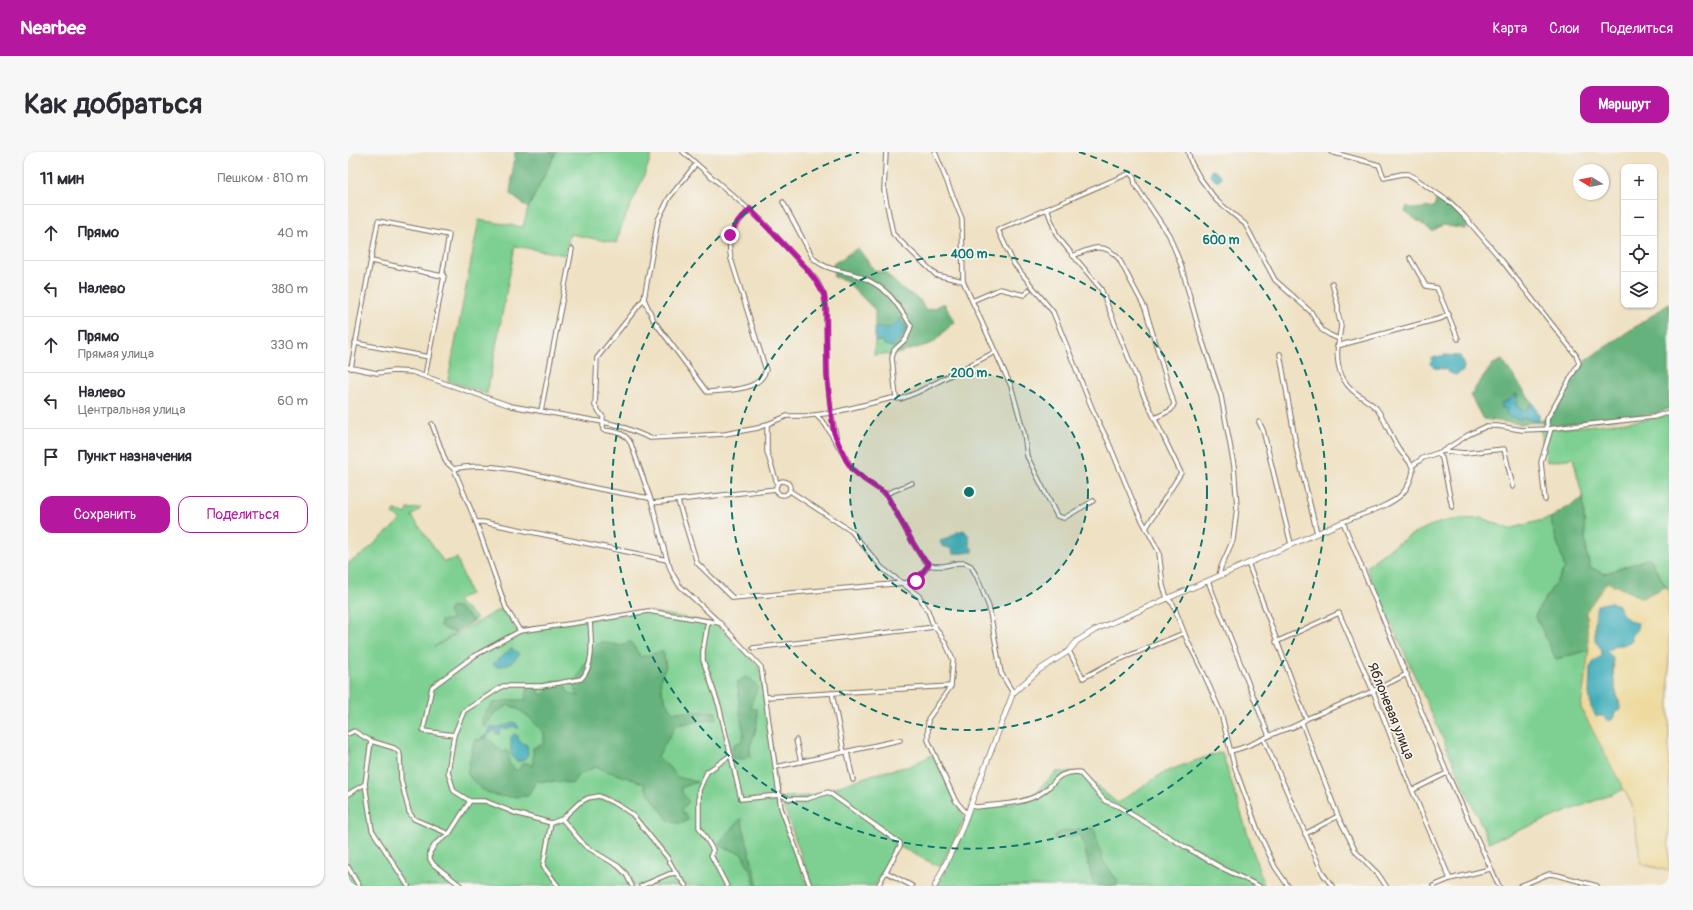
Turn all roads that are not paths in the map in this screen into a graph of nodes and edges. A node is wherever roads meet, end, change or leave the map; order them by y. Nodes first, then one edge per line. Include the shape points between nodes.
1 (683, 152) edge
2 (886, 152) edge
3 (935, 152) edge
4 (1188, 152) edge
5 (1331, 152) edge
6 (696, 164) junction
7 (783, 202) dead end
8 (750, 209) junction
9 (1047, 209) junction
10 (572, 249) dead end
11 (1073, 256) junction
12 (1410, 258) dead end
13 (371, 261) junction
14 (442, 276) junction
15 (963, 281) junction
16 (1332, 283) dead end
17 (1029, 290) dead end
18 (644, 298) junction
19 (972, 301) junction
20 (1449, 314) junction
21 (1339, 339) junction
22 (1458, 339) dead end
23 (355, 343) junction
24 (1337, 346) junction
25 (995, 352) junction
26 (1280, 354) dead end
27 (429, 357) junction
28 (350, 368) edge
29 (425, 376) junction
30 (896, 398) junction
31 (541, 411) junction
32 (1669, 412) edge
33 (831, 413) junction
34 (816, 415) junction
35 (1155, 418) junction
36 (603, 422) junction
37 (1259, 422) dead end
38 (432, 424) dead end
39 (767, 424) junction
40 (1548, 429) junction
41 (840, 447) junction
42 (1443, 451) junction
43 (1438, 453) junction
44 (1412, 466) junction
45 (454, 469) junction
46 (777, 483) junction
47 (912, 483) dead end
48 (1513, 487) dead end
49 (776, 489) junction
50 (790, 491) junction
51 (886, 494) junction
52 (649, 498) junction
53 (1546, 500) dead end
54 (678, 501) junction
55 (1093, 501) dead end
56 (652, 503) junction
57 (1452, 507) dead end
58 (476, 522) junction
59 (1343, 522) junction
60 (1146, 528) junction
61 (1317, 533) junction
62 (1291, 544) junction
63 (667, 560) junction
64 (1248, 563) junction
65 (929, 564) junction
66 (1219, 576) junction
67 (1208, 581) junction
68 (904, 583) junction
69 (1167, 598) junction
70 (590, 621) junction
71 (708, 621) junction
72 (720, 623) junction
73 (935, 626) junction
74 (520, 631) junction
75 (1184, 634) junction
76 (1276, 642) junction
77 (753, 648) dead end
78 (1069, 651) junction
79 (1407, 674) junction
80 (951, 686) junction
81 (1373, 691) junction
82 (832, 693) junction
83 (1012, 693) junction
84 (766, 697) junction
85 (1306, 719) junction
86 (1302, 723) junction
87 (348, 734) edge
88 (454, 736) junction
89 (1269, 736) junction
90 (796, 740) dead end
91 (900, 740) dead end
92 (1264, 740) junction
93 (371, 741) junction
94 (1231, 751) junction
95 (846, 752) junction
96 (731, 755) junction
97 (801, 762) junction
98 (776, 767) junction
99 (1447, 773) junction
100 (853, 780) dead end
101 (365, 784) junction
102 (1413, 790) junction
103 (348, 794) edge
104 (780, 795) junction
105 (470, 801) junction
106 (970, 805) junction
107 (966, 814) junction
108 (1338, 816) junction
109 (562, 820) junction
110 (551, 824) junction
111 (449, 834) junction
112 (1306, 834) junction
113 (348, 866) edge
114 (1490, 869) junction
115 (676, 872) junction
116 (886, 872) junction
117 (1450, 879) junction
118 (359, 886) edge
119 (408, 886) edge
120 (461, 886) edge
121 (558, 886) edge
122 (632, 886) edge
123 (641, 886) edge
124 (686, 886) edge
125 (727, 886) edge
126 (810, 886) edge
127 (878, 886) edge
128 (912, 886) edge
129 (935, 886) edge
130 (1259, 886) edge
131 (1288, 886) edge
132 (1332, 886) edge
133 (1386, 886) edge
134 (1433, 886) edge
135 (1498, 886) edge
136 (1520, 886) edge
137 (1597, 886) edge

1 - 6 street
2 - 15 street via 884,190 893,234 936,275
3 - 15 street via 962,219
4 - 21 street via 1200,178 1217,201 1245,224 1275,280 1311,312 1322,330
5 - 40 street via 1379,165 1384,178 1408,174 1452,204 1500,258 1576,355 1580,363 1547,419
6 - 8 street
6 - 18 street via 669,198 658,220
7 - 30 street via 813,258 824,266 858,276 887,291 911,326 906,339 894,350 892,358
8 - 18 street via 732,230 729,242 731,259 766,370 759,382 748,387 708,392 654,321
8 - 33 street via 806,268 824,295
9 - 11 street via 1057,236
9 - 60 street via 998,230 1014,264 1053,312 1094,413
9 - 66 street via 1130,173 1168,235 1181,265 1216,376 1234,466 1236,526
10 - 31 street
11 - 35 street via 1101,289
11 - 35 street via 1093,248 1104,248 1115,254 1145,308 1174,404 1171,410
12 - 20 street via 1426,286 1437,288
13 - 14 street
13 - 14 street via 378,221 449,235
13 - 23 street
14 - 27 street
15 - 19 street
16 - 21 street via 1341,326
17 - 19 street via 1024,295 1000,289
18 - 36 street via 597,358 595,406 603,417
19 - 25 street
20 - 22 street
20 - 24 street
21 - 24 street
23 - 27 street
23 - 28 street
24 - 44 street via 1343,379 1353,391 1376,409 1400,451
25 - 30 street via 918,392 901,399
25 - 55 street via 1017,405 1027,456 1057,516 1064,518
26 - 61 street via 1297,451
27 - 29 street
28 - 29 street via 376,373 412,372
29 - 31 street via 511,406
30 - 33 street
31 - 36 street
32 - 40 street via 1654,417
33 - 34 street
33 - 41 street via 834,433
34 - 39 street via 787,416
34 - 41 street via 826,424
35 - 60 street via 1181,474
36 - 39 street via 621,426 650,438 725,434
36 - 52 street via 604,430 627,436 641,469
37 - 62 street
38 - 45 street via 446,462
39 - 46 street via 767,452
40 - 42 street via 1522,430 1488,426
40 - 53 street via 1540,462
41 - 51 street via 853,470
42 - 43 street
42 - 48 street via 1465,453 1504,449
43 - 44 street via 1423,458
43 - 57 street via 1442,458
44 - 59 street via 1409,484 1402,494
45 - 52 street via 488,466
45 - 58 street
46 - 49 street
46 - 50 street via 781,480 788,482
47 - 51 street
49 - 50 street via 782,495
49 - 54 street
50 - 68 street via 851,531 882,568
51 - 65 street via 913,543
52 - 56 street
54 - 56 street
54 - 68 street via 697,563 733,598
56 - 63 street
58 - 63 street
58 - 74 street via 506,608
59 - 61 street
59 - 79 street
60 - 69 street via 1158,552
61 - 62 street
62 - 64 street
63 - 72 street via 679,584
64 - 66 street
64 - 76 street
65 - 68 street via 916,581
65 - 83 street via 939,566 965,563 971,566 989,607 1001,673
66 - 67 street
67 - 69 street
67 - 89 street
68 - 73 street via 919,596
69 - 75 street via 1173,604
69 - 78 street via 1095,630 1077,641
70 - 71 street via 648,610
70 - 74 street
70 - 88 street via 592,651 581,679 542,686 503,686 464,711
71 - 72 street
71 - 96 street via 703,660 719,706
72 - 84 street via 761,667
73 - 77 street
73 - 80 street via 953,660
74 - 88 street via 474,656 432,686 423,731
75 - 78 street via 1111,663 1083,678
75 - 94 street via 1221,713
76 - 81 street, Яблоневая улица via 1339,613
76 - 85 street
78 - 83 street via 1039,670
79 - 81 street
79 - 99 street
80 - 82 street
80 - 107 street via 928,719 928,740 955,800
81 - 85 street
81 - 102 street, Яблоневая улица
82 - 84 street
82 - 95 street
83 - 106 street
84 - 98 street
85 - 86 street
86 - 89 street
86 - 108 street
87 - 93 street via 354,732
88 - 105 street via 448,772 454,791
89 - 92 street
90 - 97 street
91 - 95 street
92 - 94 street
92 - 112 street
93 - 101 street
93 - 111 street via 394,748 400,755 401,780 409,812 414,819
94 - 131 street via 1259,833 1275,867
95 - 97 street
95 - 100 street
96 - 104 street via 741,799
96 - 125 street via 707,772 699,790 699,827 713,850 711,855
97 - 98 street
98 - 104 street
99 - 102 street
99 - 114 street
101 - 103 street
101 - 119 street via 372,830
102 - 117 street, Яблоневая улица
104 - 116 street via 790,799 806,799 828,792 900,843
104 - 126 street via 781,808
105 - 110 street via 485,801
105 - 111 street
106 - 107 street
106 - 130 street via 976,807 1022,802 1041,794 1066,772 1079,772 1105,801 1118,806 1224,869
107 - 129 street via 960,833
108 - 112 street
108 - 133 street via 1356,852
109 - 110 street
109 - 115 street via 588,798 598,796 618,805 632,814
109 - 122 street via 585,846 618,866
110 - 121 street via 543,866
111 - 120 street via 436,843 430,852 430,859
112 - 132 street via 1323,874
113 - 118 street
114 - 117 street
114 - 135 street
115 - 123 street
115 - 124 street
116 - 127 street
116 - 128 street
117 - 134 street
136 - 137 street via 1549,874

